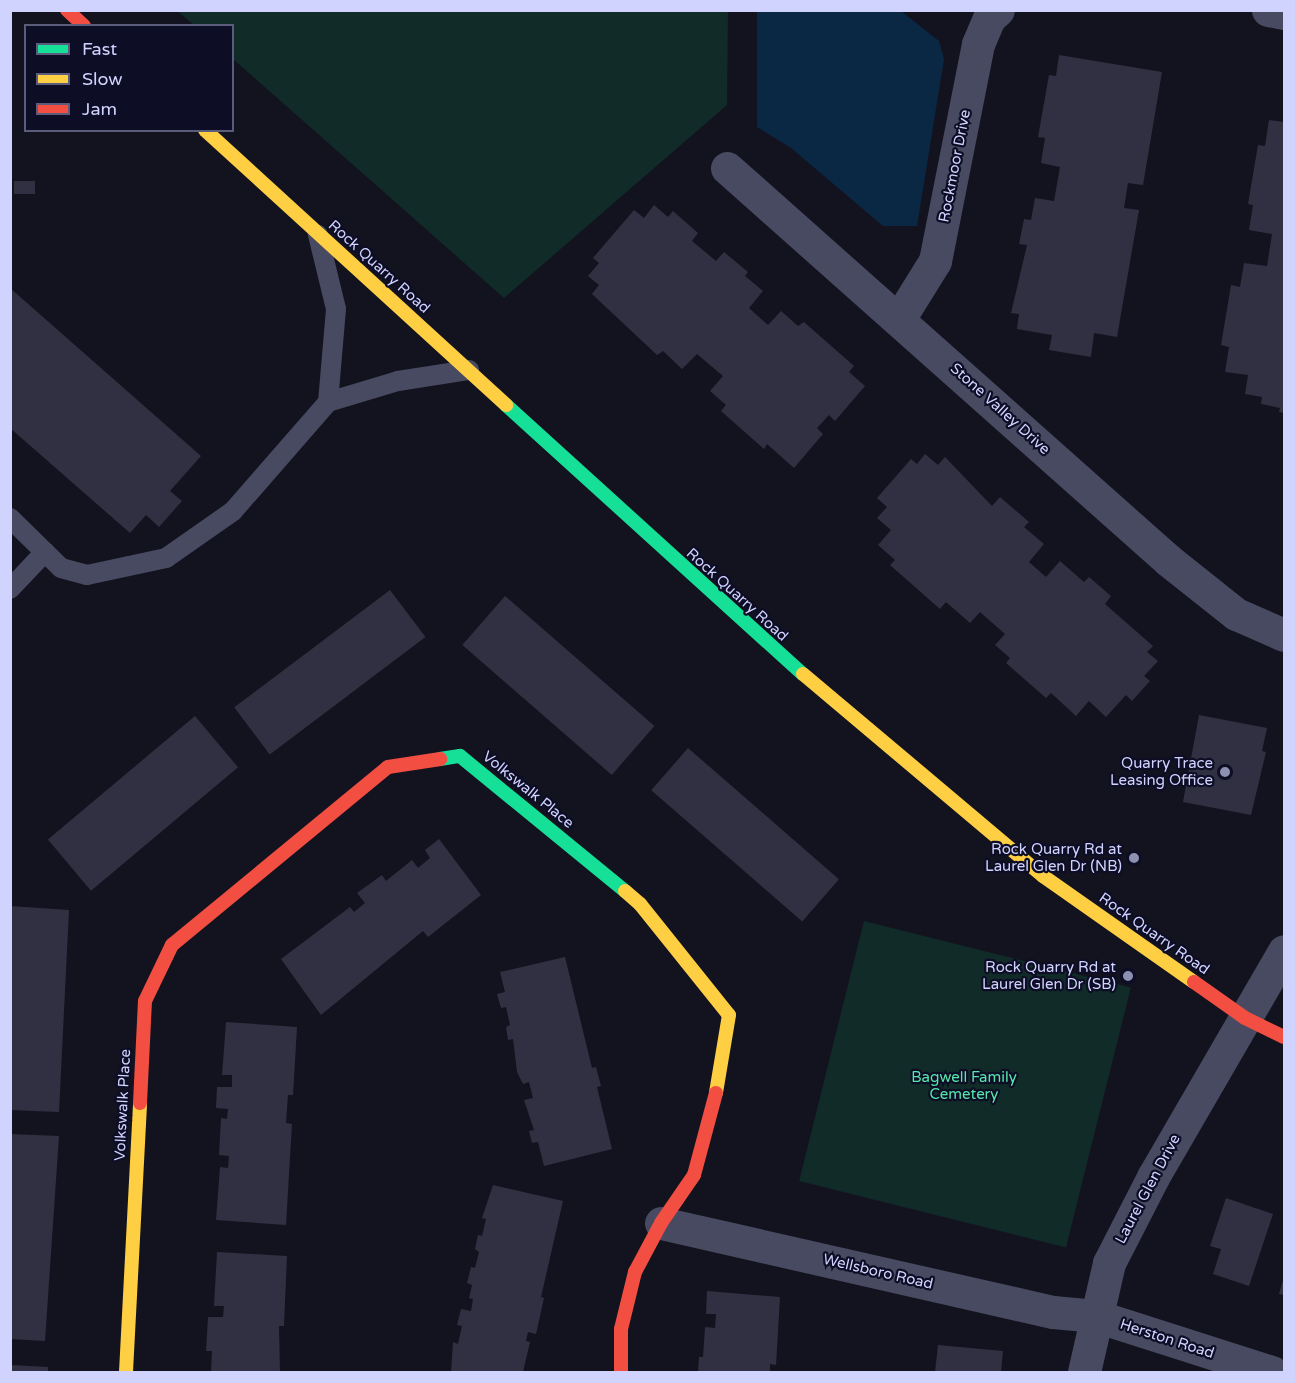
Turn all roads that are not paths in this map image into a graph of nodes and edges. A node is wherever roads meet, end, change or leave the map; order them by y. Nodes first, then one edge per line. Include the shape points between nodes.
1 (67, 10) edge
2 (998, 10) edge
3 (1268, 10) edge
4 (1284, 13) edge
5 (82, 24) edge
6 (207, 132) edge
7 (727, 168) dead end
8 (318, 235) junction
9 (899, 319) junction
10 (469, 370) junction
11 (328, 402) junction
12 (10, 518) edge
13 (45, 552) junction
14 (10, 589) edge
15 (1284, 635) edge
16 (1284, 951) edge
17 (1245, 1018) junction
18 (1284, 1037) edge
19 (661, 1223) junction
20 (1096, 1316) junction
21 (126, 1372) edge
22 (621, 1372) edge
23 (1084, 1372) edge
24 (1272, 1372) edge

1 - 5 street
2 - 9 street, Rockmoor Drive via 989,18 978,45 935,261
3 - 4 street
6 - 8 street, Rock Quarry Road
7 - 9 street, Stone Valley Drive
8 - 10 street, Rock Quarry Road
8 - 11 lane via 336,309
9 - 15 street, Stone Valley Drive via 1168,560 1236,614
10 - 11 lane via 398,381
10 - 17 street, Rock Quarry Road via 764,642 1043,876
11 - 13 lane via 233,510 166,558 87,575 61,568
12 - 13 lane
13 - 14 lane
16 - 17 street, Laurel Glen Drive
17 - 18 street, Rock Quarry Road
17 - 20 street, Laurel Glen Drive via 1153,1177 1109,1263
19 - 20 street, Wellsboro Road via 1053,1312
19 - 21 street, Volkswalk Place via 694,1175 716,1095 729,1015 640,904 460,756 388,767 172,945 144,1001
19 - 22 street, Volkswalk Place via 635,1272 621,1329
20 - 23 street, Laurel Glen Drive
20 - 24 street, Herston Road

